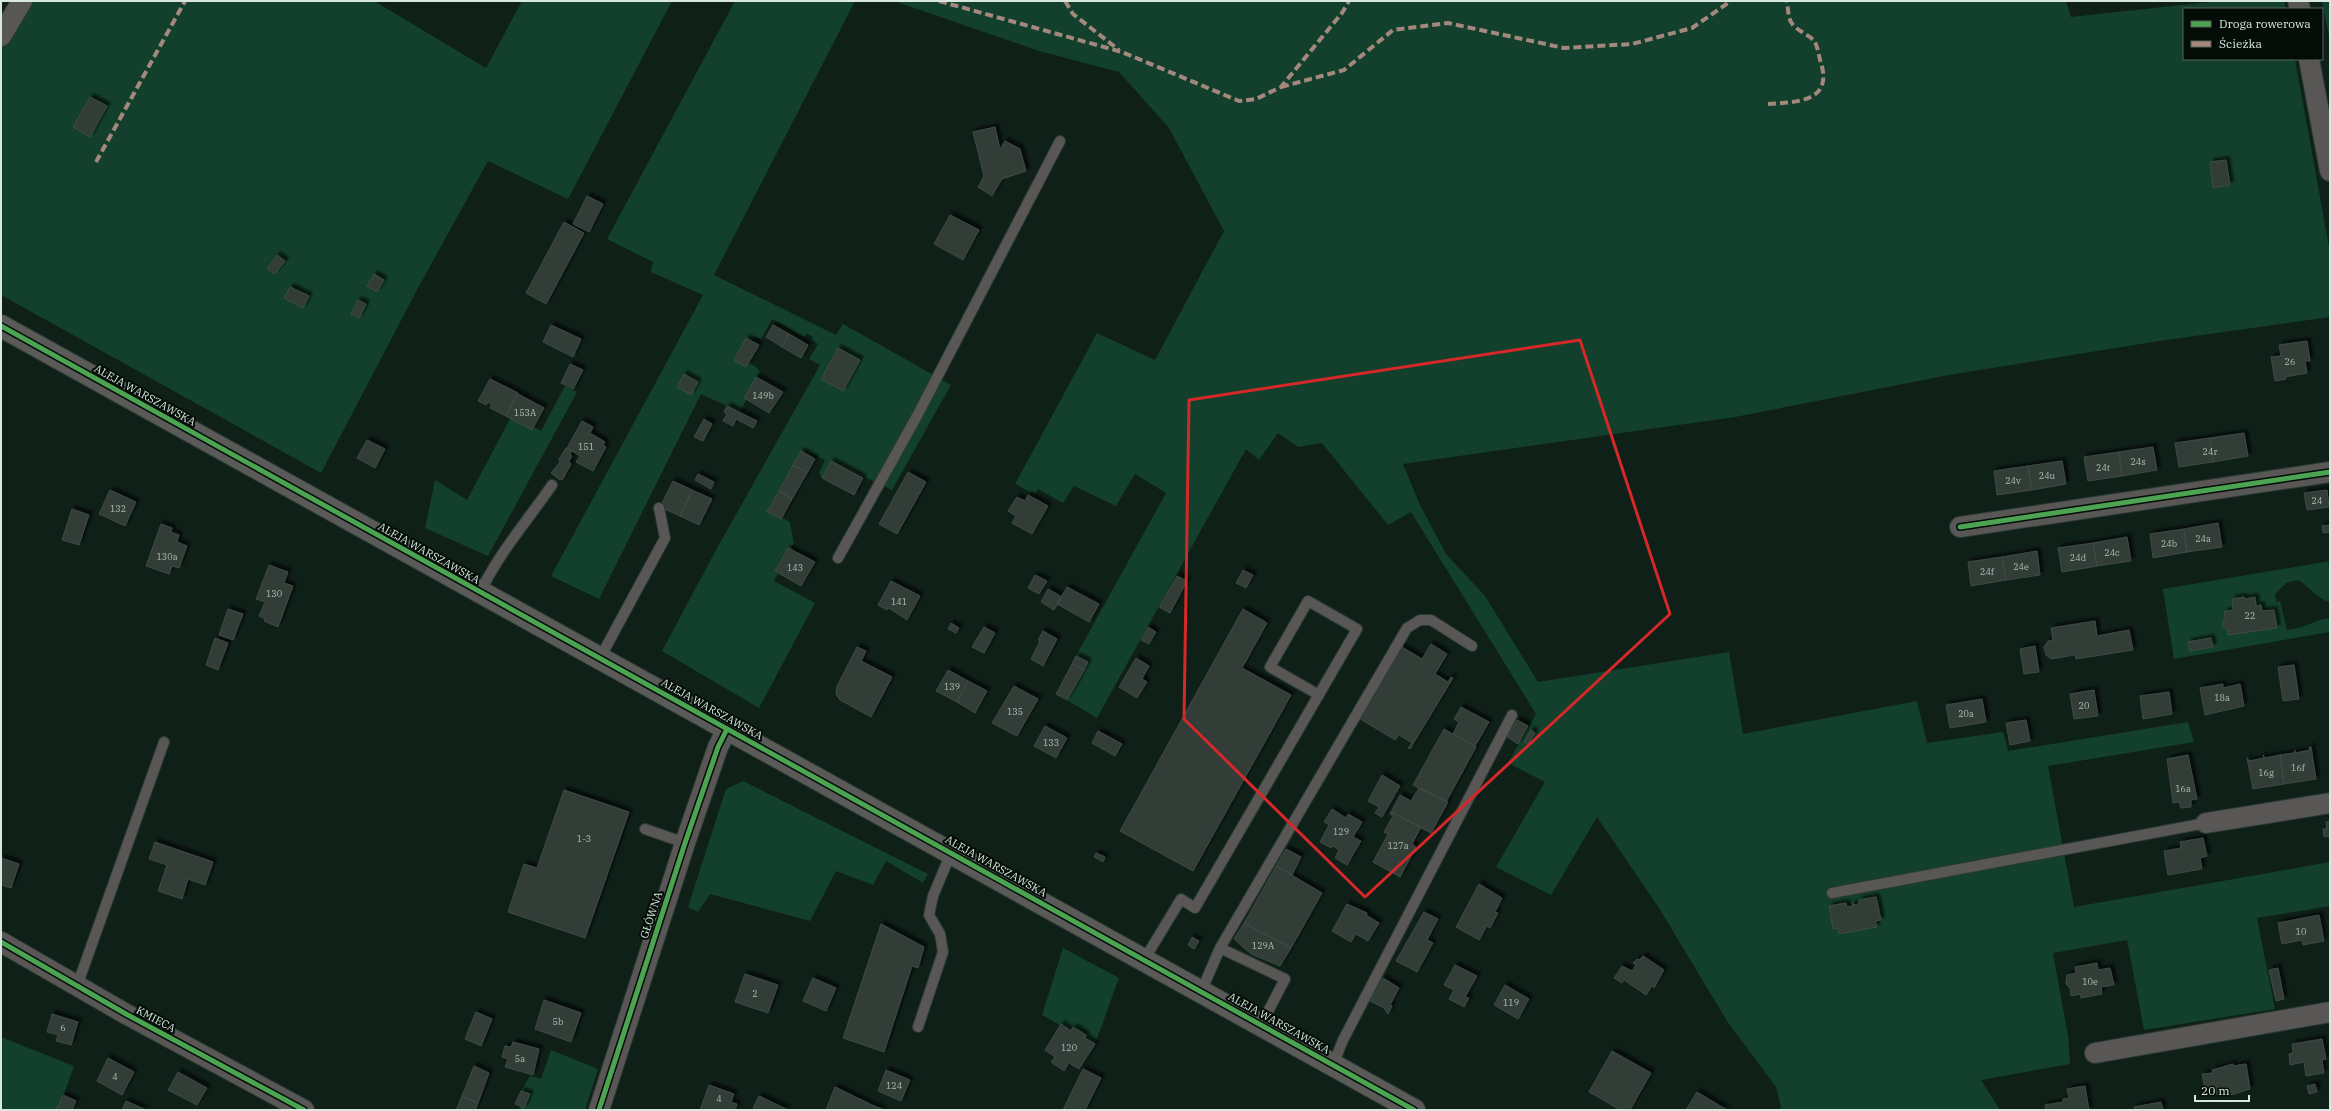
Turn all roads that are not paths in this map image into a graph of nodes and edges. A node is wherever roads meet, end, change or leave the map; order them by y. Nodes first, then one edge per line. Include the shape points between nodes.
1 (22, 1) edge
2 (1, 36) edge
3 (2309, 60) edge
4 (2326, 128) edge
5 (1060, 141) dead end
6 (2330, 171) edge
7 (1, 326) edge
8 (2330, 472) edge
9 (552, 485) dead end
10 (660, 508) dead end
11 (1960, 527) dead end
12 (838, 558) dead end
13 (480, 592) junction
14 (1472, 646) dead end
15 (600, 658) junction
16 (1319, 695) junction
17 (1512, 715) dead end
18 (727, 729) junction
19 (164, 742) dead end
20 (2330, 803) edge
21 (2206, 823) joint
22 (644, 829) dead end
23 (685, 843) junction
24 (951, 853) junction
25 (1832, 893) dead end
26 (1, 942) edge
27 (1220, 948) junction
28 (1144, 960) junction
29 (77, 986) junction
30 (1201, 992) junction
31 (2330, 1012) edge
32 (1261, 1025) junction
33 (918, 1027) dead end
34 (2096, 1053) dead end
35 (1333, 1065) junction
36 (1404, 1108) edge
37 (304, 1110) edge
38 (599, 1110) edge

1 - 2 street
3 - 4 street
4 - 6 street
5 - 12 lane via 917,416
7 - 13 street, ALEJA WARSZAWSKA
8 - 11 street
9 - 13 lane via 493,565
10 - 15 lane via 665,538
13 - 15 street, ALEJA WARSZAWSKA
14 - 27 lane via 1431,620 1420,620 1407,628
15 - 18 street, ALEJA WARSZAWSKA
16 - 16 lane via 1357,629 1308,601 1270,666
16 - 28 lane via 1195,908 1181,899
17 - 35 lane via 1343,1040
18 - 23 street, GŁÓWNA via 718,747
18 - 24 street, ALEJA WARSZAWSKA
19 - 29 lane
20 - 21 street
21 - 25 lane
22 - 23 lane
23 - 38 street, GŁÓWNA
24 - 28 street, ALEJA WARSZAWSKA
24 - 33 lane via 933,896 929,915 940,934 943,952
26 - 29 street, KMIECA
27 - 30 lane
27 - 32 lane via 1285,979
28 - 30 street, ALEJA WARSZAWSKA
29 - 37 street, KMIECA
30 - 32 street, ALEJA WARSZAWSKA
31 - 34 street
32 - 35 street, ALEJA WARSZAWSKA
35 - 36 street, ALEJA WARSZAWSKA

